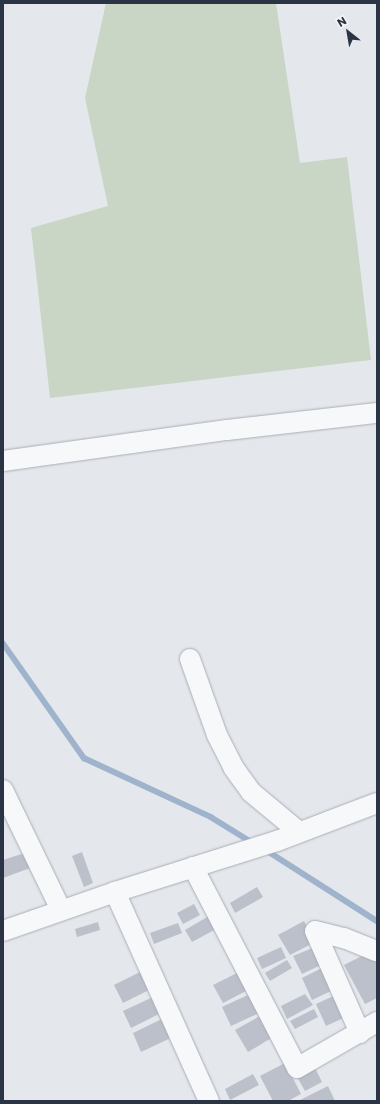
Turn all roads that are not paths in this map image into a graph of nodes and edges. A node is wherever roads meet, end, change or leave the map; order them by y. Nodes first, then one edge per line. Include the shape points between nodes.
1 (377, 413) edge
2 (3, 462) edge
3 (190, 658) dead end
4 (3, 790) edge
5 (377, 803) edge
6 (299, 832) junction
7 (193, 867) junction
8 (115, 892) junction
9 (61, 910) junction
10 (3, 931) edge
11 (377, 951) edge
12 (377, 1022) edge
13 (360, 1033) junction
14 (209, 1101) edge

1 - 2 street via 227,430
3 - 6 street via 217,735 233,767 251,792
4 - 9 street
5 - 6 street
6 - 7 street
7 - 8 street
7 - 13 street via 297,1068
8 - 9 street
8 - 14 street
9 - 10 street
11 - 13 street via 344,938 315,932
12 - 13 street

